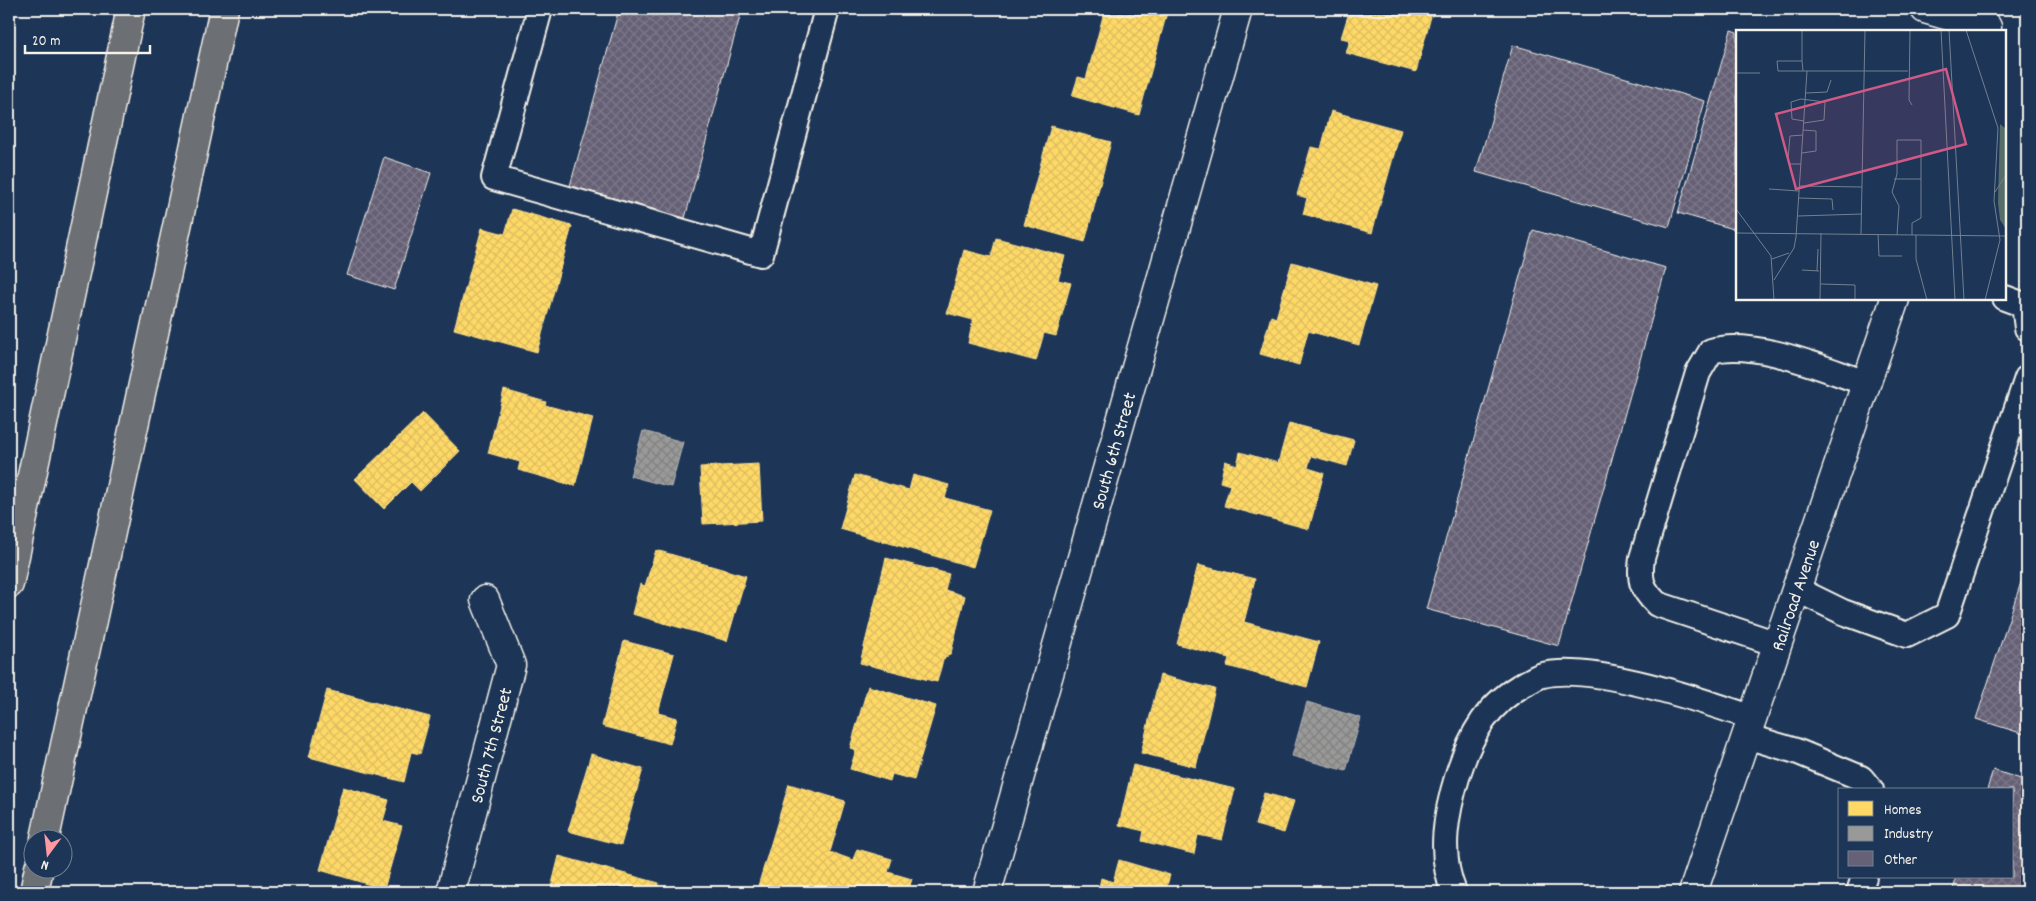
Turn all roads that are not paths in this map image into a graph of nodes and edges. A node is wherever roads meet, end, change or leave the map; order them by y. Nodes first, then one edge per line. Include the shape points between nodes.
1 (130, 9) edge
2 (224, 9) edge
3 (540, 9) edge
4 (827, 9) edge
5 (1238, 9) edge
6 (1925, 9) edge
7 (1988, 22) edge
8 (2006, 298) edge
9 (1895, 300) edge
10 (2027, 328) edge
11 (2027, 378) edge
12 (1866, 383) junction
13 (9, 584) edge
14 (1796, 589) junction
15 (485, 600) dead end
16 (1777, 644) junction
17 (1750, 727) junction
18 (1869, 788) edge
19 (47, 828) edge
20 (37, 878) edge
21 (1864, 878) edge
22 (34, 892) edge
23 (452, 892) edge
24 (987, 892) edge
25 (1454, 892) edge
26 (1693, 892) edge
27 (1859, 892) edge

1 - 13 highway
2 - 19 highway
3 - 4 lane via 494,178 761,254
5 - 24 street, South 6th Street
6 - 7 street
8 - 10 lane via 2024,305
9 - 12 street, Railroad Avenue
11 - 14 lane via 1947,615 1907,635 1843,612
12 - 14 street, Railroad Avenue
12 - 16 lane via 1751,347 1725,347 1711,351 1698,373 1642,558 1640,574 1644,591 1657,604
14 - 16 street, Railroad Avenue
15 - 23 street, South 7th Street via 511,665
16 - 17 street, Railroad Avenue
17 - 18 lane via 1796,751 1861,778
17 - 25 lane via 1645,686 1578,672 1542,675 1512,691 1487,713 1465,754 1452,796 1444,854
17 - 26 street, Railroad Avenue
20 - 22 highway
21 - 27 lane

